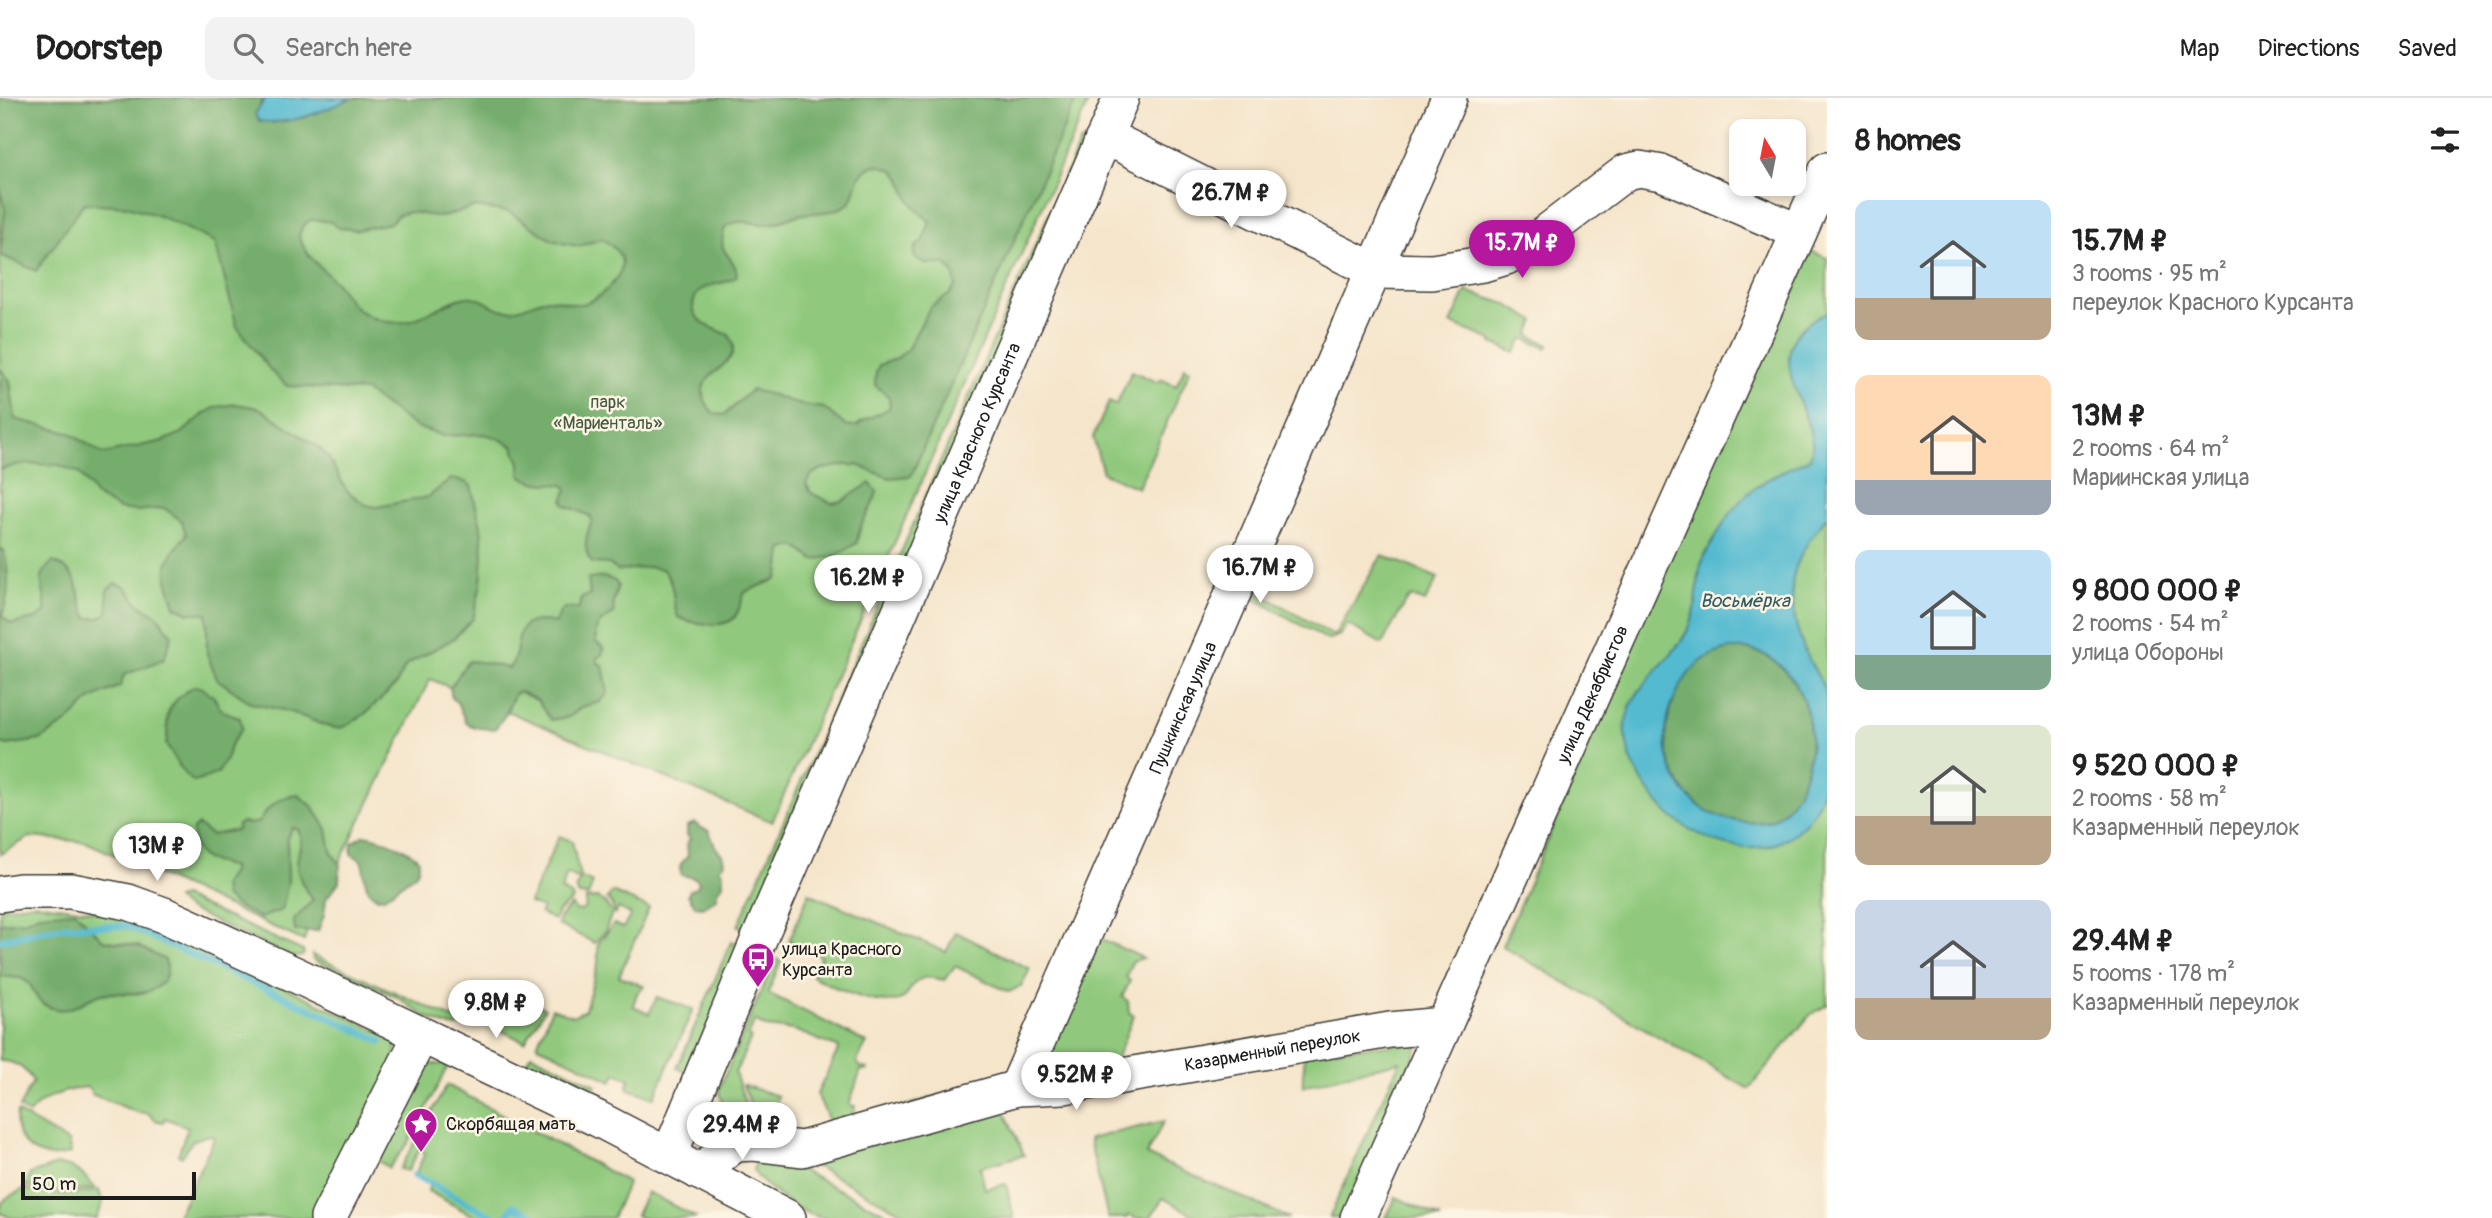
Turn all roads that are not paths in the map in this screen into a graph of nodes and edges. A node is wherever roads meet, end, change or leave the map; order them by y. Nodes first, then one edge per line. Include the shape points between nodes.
1 (1121, 98) edge
2 (1449, 98) edge
3 (1102, 141) junction
4 (1827, 170) edge
5 (1799, 232) junction
6 (1375, 271) junction
7 (0, 894) edge
8 (1444, 1025) junction
9 (421, 1035) junction
10 (1017, 1088) junction
11 (684, 1164) junction
12 (328, 1218) edge
13 (788, 1218) edge
14 (1358, 1218) edge

1 - 3 street, улица Красного Курсанта
2 - 6 street, Пушкинская улица
3 - 6 street via 1121,144
3 - 11 street, улица Красного Курсанта via 751,958
4 - 5 street, улица Декабристов
5 - 6 street via 1662,173 1639,169 1626,172 1534,242 1506,257 1432,272
5 - 8 street, улица Декабристов
6 - 10 street, Пушкинская улица
7 - 9 street via 71,891 128,902 198,929
8 - 10 street, Казарменный переулок via 1390,1030 1064,1086
8 - 14 street, улица Декабристов
9 - 11 street
9 - 12 street
10 - 11 street, Казарменный переулок via 802,1149 735,1144
11 - 13 street

